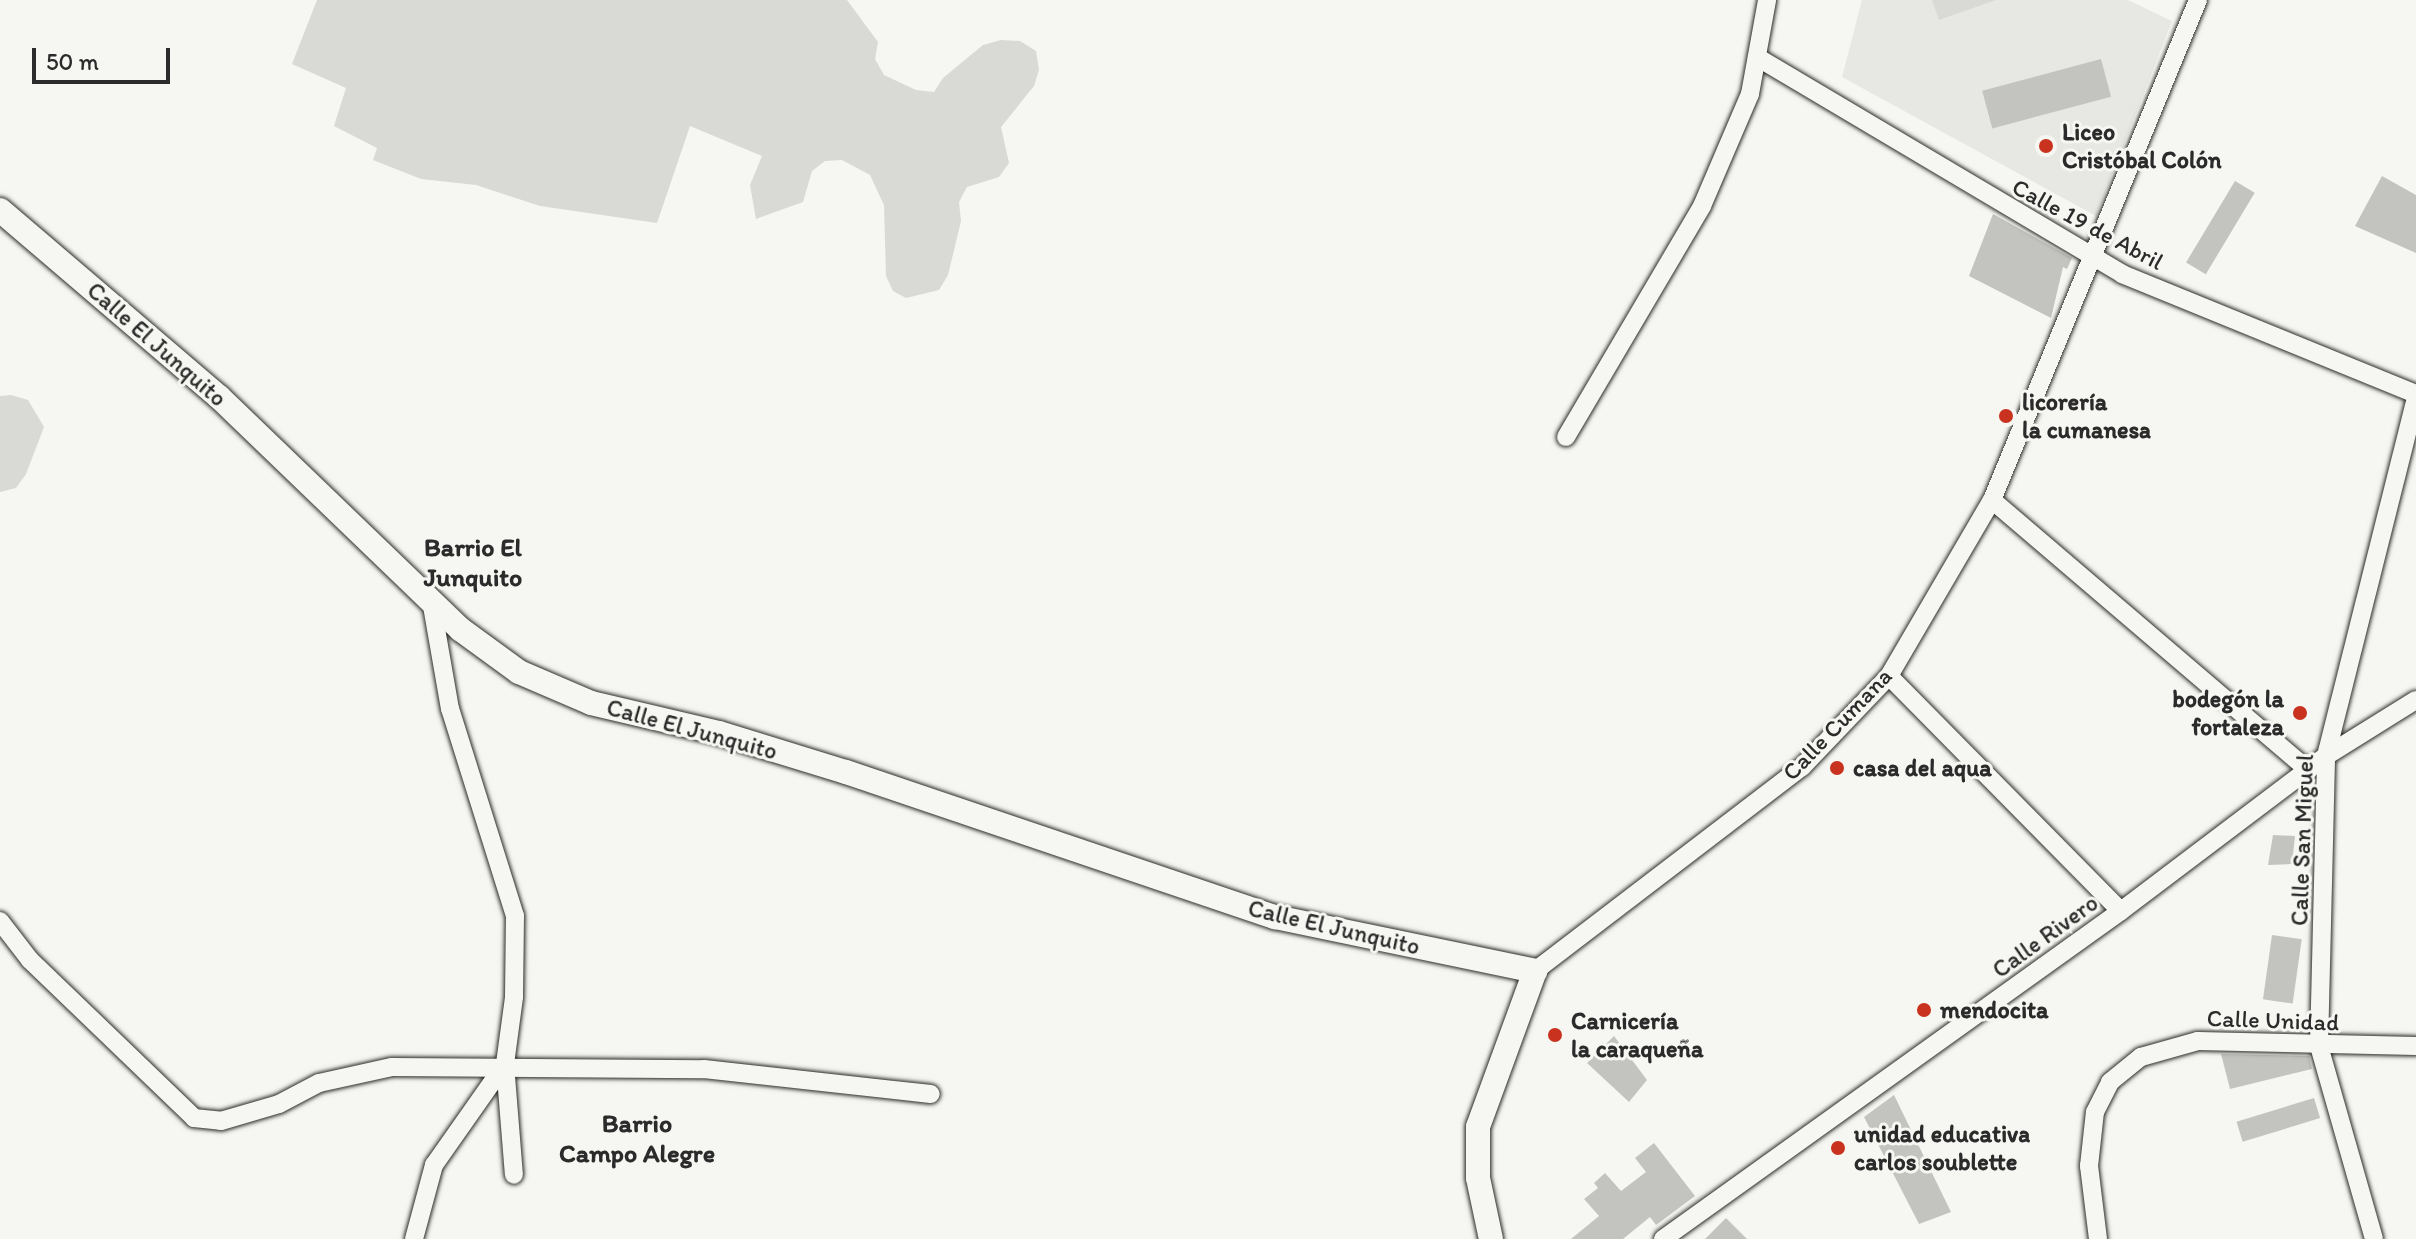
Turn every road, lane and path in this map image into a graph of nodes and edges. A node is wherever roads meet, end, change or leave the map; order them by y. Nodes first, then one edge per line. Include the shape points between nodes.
1 (1767, 0) edge
2 (2198, 0) edge
3 (1757, 57) junction
4 (0, 210) edge
5 (2095, 257) junction
6 (2416, 396) edge
7 (1566, 437) dead end
8 (1992, 500) junction
9 (431, 600) junction
10 (1889, 676) junction
11 (2416, 700) edge
12 (2326, 756) junction
13 (2308, 770) junction
14 (2121, 911) junction
15 (0, 921) edge
16 (1535, 971) junction
17 (2319, 1046) junction
18 (2416, 1046) edge
19 (505, 1064) junction
20 (931, 1094) dead end
21 (514, 1175) dead end
22 (414, 1239) edge
23 (1491, 1239) edge
24 (1663, 1239) edge
25 (2098, 1239) edge
26 (2374, 1239) edge

1 - 3 street
2 - 5 street, Calle Cumana via 2171,55
3 - 5 street, Calle 19 de Abril
3 - 7 street via 1750,94 1702,206
4 - 9 street, Calle El Junquito via 219,397
5 - 6 street, Calle 19 de Abril via 2122,274
5 - 8 street, Calle Cumana
6 - 12 street, Calle San Miguel
8 - 10 street, Calle Cumana
8 - 13 street
9 - 16 street, Calle El Junquito via 460,629 519,672 591,703 719,733 846,772 1275,917
9 - 19 street via 450,709 515,916 514,997
10 - 14 street
10 - 16 street, Calle Cumana via 1802,767
11 - 12 street, Calle Rivero
12 - 13 street, Calle Rivero
12 - 17 street, Calle San Miguel
13 - 14 street, Calle Rivero
14 - 24 street, Calle Rivero
15 - 19 street via 30,960 194,1118 221,1121 354,1073
16 - 23 street via 1478,1127 1478,1178
17 - 18 street, Calle Unidad
17 - 25 street, Calle Unidad via 2198,1041 2141,1057 2110,1082 2095,1112 2089,1166
17 - 26 street, Calle San Miguel
19 - 20 street via 704,1069
19 - 21 street
19 - 22 street via 434,1165

